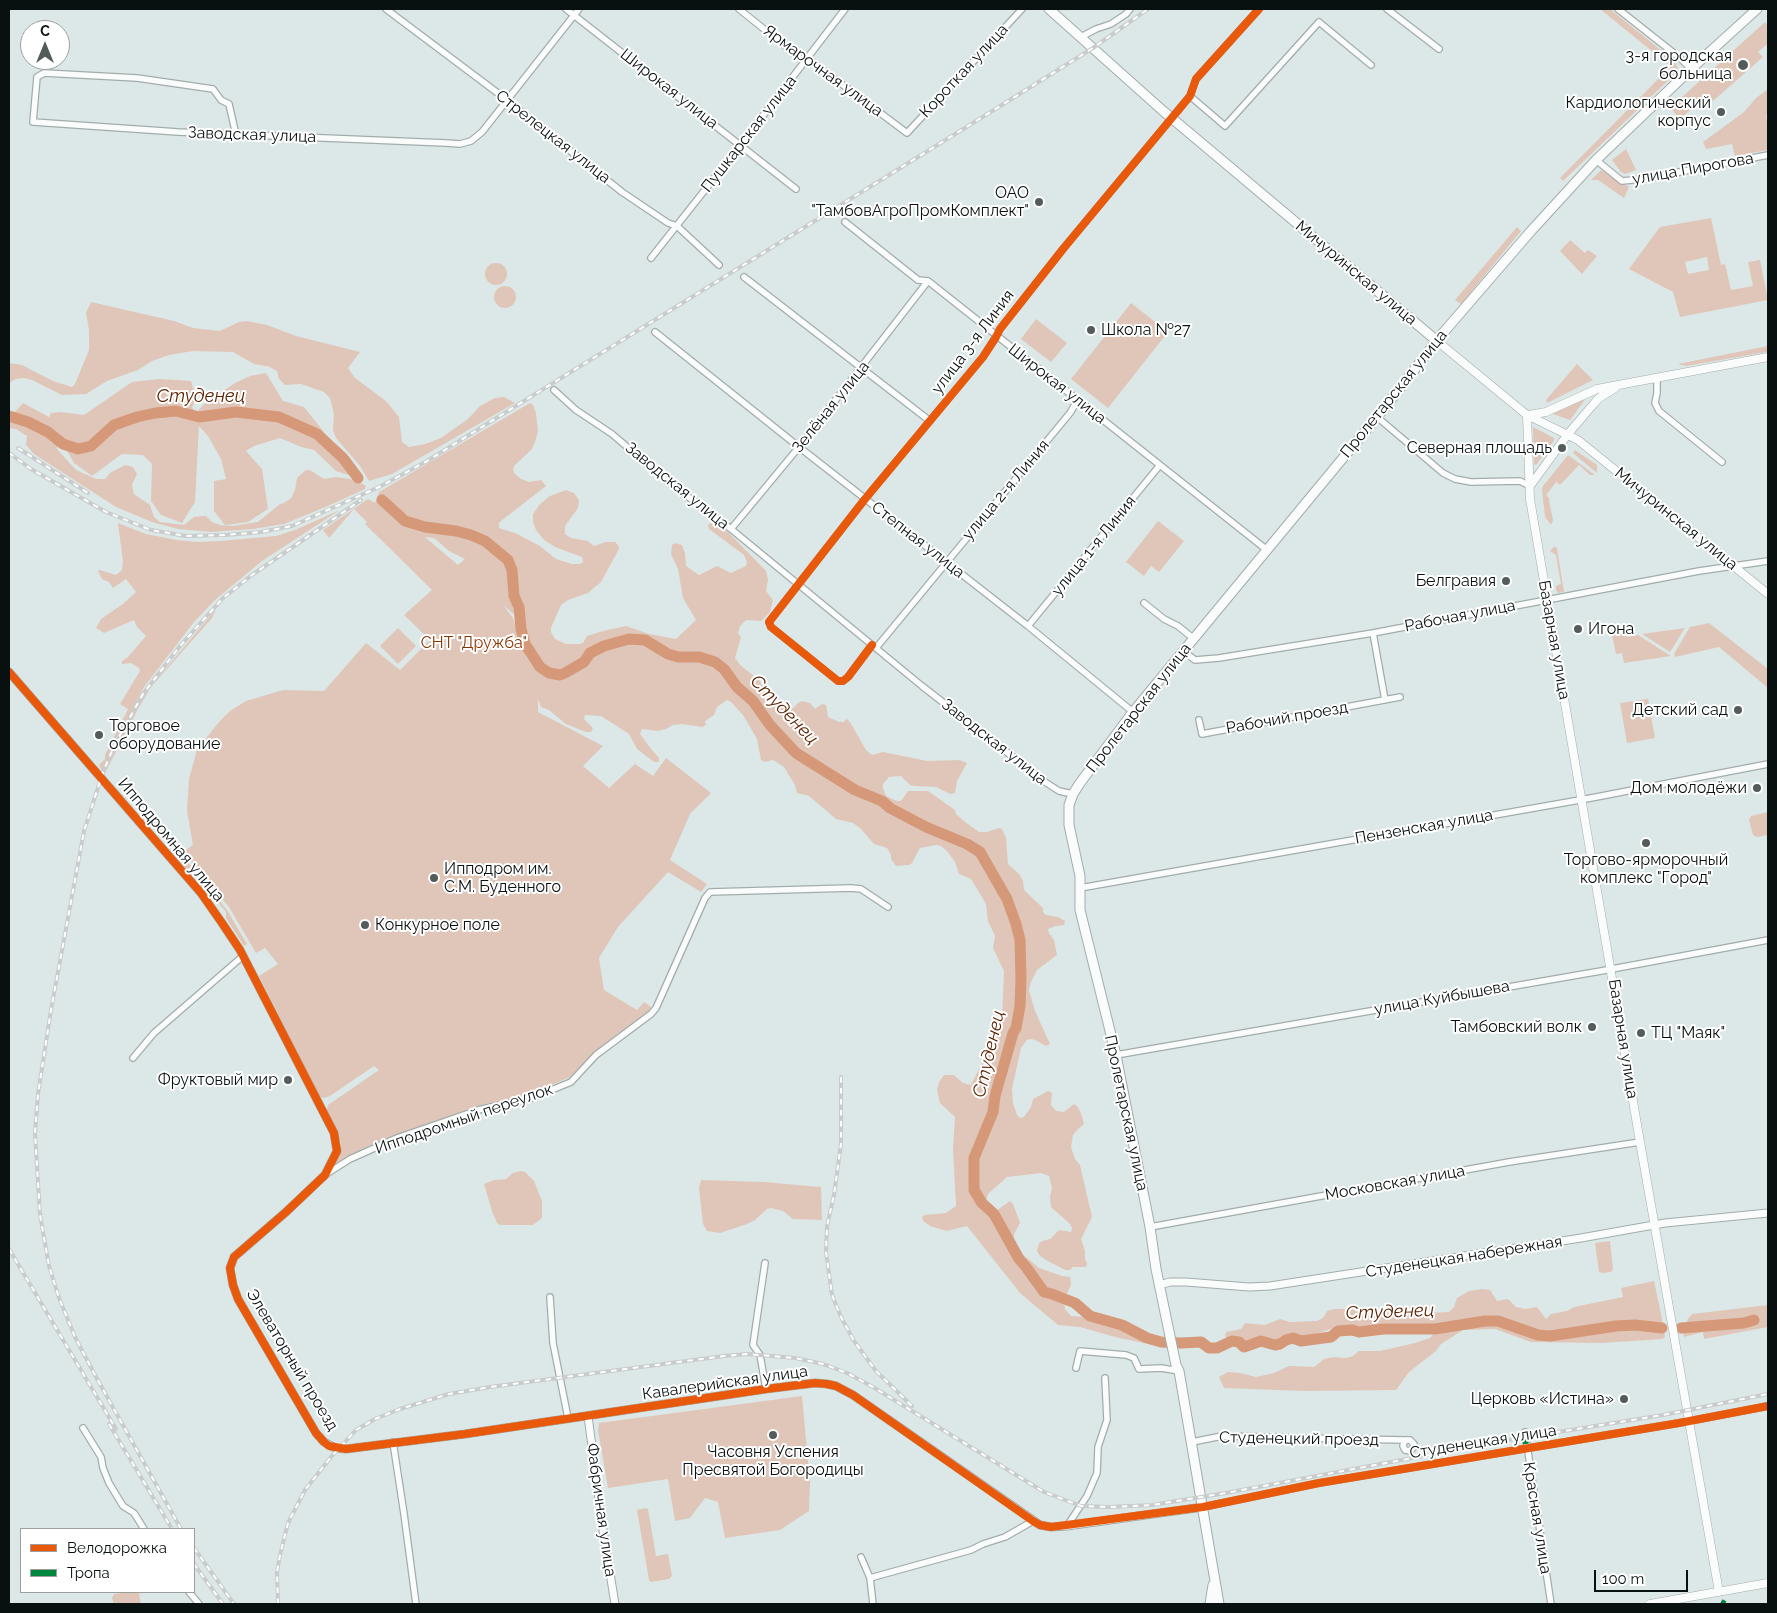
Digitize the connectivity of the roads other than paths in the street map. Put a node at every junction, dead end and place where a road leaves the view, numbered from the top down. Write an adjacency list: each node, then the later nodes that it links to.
1 (386, 9): 20 (street, Стрелецкая улица)
2 (566, 9): 13 (street, Широкая улица)
3 (579, 9): 13 (street)
4 (739, 9): 16 (street, Ярмарочная улица)
5 (845, 9): 16 (street, Пушкарская улица)
6 (1022, 9): 22 (street, Короткая улица)
7 (1049, 9): 14 (main road, Мичуринская улица)
8 (1130, 9): 14 (street)
9 (1259, 9): 19 (street, улица 3-я Линия)
10 (1387, 9): 15 (street)
11 (1618, 9): 18 (street)
12 (1757, 9): 18 (main road, Пролетарская улица)
13 (574, 15): 20 (street); 24 (street, Широкая улица)
14 (1081, 37): 21 (main road, Мичуринская улица)
15 (1439, 49)
16 (805, 62): 22 (street, Ярмарочная улица); 24 (street, Пушкарская улица)
17 (1371, 66): 19 (street)
18 (1690, 69): 26 (main road, Пролетарская улица)
19 (1190, 96): 21 (street, улица 3-я Линия)
20 (507, 101): 23 (street, Заводская улица); 29 (street, Стрелецкая улица)
21 (1172, 118): 35 (street, улица 3-я Линия); 36 (main road, Мичуринская улица)
22 (907, 133)
23 (236, 135): 23 (street, Заводская улица)
24 (740, 144): 27 (street, Широкая улица); 29 (street, Пушкарская улица)
25 (1768, 155): 26 (street, улица Пирогова)
26 (1596, 160): 36 (main road, Пролетарская улица)
27 (796, 189)
28 (845, 222): 33 (street, Широкая улица)
29 (677, 226): 30 (street, Пушкарская улица); 31 (street, Стрелецкая улица)
30 (651, 258)
31 (719, 265)
32 (744, 277): 38 (street)
33 (928, 282): 35 (street, Широкая улица); 38 (street, Зелёная улица)
34 (655, 332): 47 (street, Степная улица)
35 (996, 337): 42 (street, Широкая улица); 45 (street, улица 3-я Линия)
36 (1437, 341): 43 (main road, Мичуринская улица); 44 (main road, Пролетарская улица)
37 (1768, 357): 39 (main road)
38 (862, 368): 45 (street); 47 (street, Зелёная улица)
39 (1657, 378): 40 (main road); 48 (street)
40 (1620, 385): 43 (main road); 46 (main road)
41 (554, 390): 52 (street, Заводская улица)
42 (1077, 401): 49 (street, Широкая улица); 55 (street, улица 2-я Линия)
43 (1527, 415): 46 (main road, Мичуринская улица); 50 (main road, Базарная улица)
44 (1377, 417): 50 (street); 53 (main road, Пролетарская улица)
45 (930, 421): 51 (street, улица 3-я Линия)
46 (1568, 434): 50 (main road); 56 (main road, Мичуринская улица)
47 (799, 447): 51 (street, Степная улица); 52 (street, Зелёная улица)
48 (1722, 462)
49 (1160, 465): 53 (street, Широкая улица); 61 (street, улица 1-я Линия)
50 (1530, 486): 59 (main road, Базарная улица)
51 (865, 499): 55 (street, Степная улица); 57 (street, улица 3-я Линия)
52 (730, 529): 57 (street, Заводская улица)
53 (1267, 550): 63 (main road, Пролетарская улица)
54 (1768, 561): 56 (street, Рабочая улица)
55 (946, 562): 61 (street, Степная улица); 64 (street, улица 2-я Линия)
56 (1734, 566): 58 (main road, Мичуринская улица); 59 (street, Рабочая улица)
57 (797, 584): 64 (street, Заводская улица); 64 (street)
58 (1768, 594)
59 (1547, 600): 62 (street, Рабочая улица); 73 (main road, Базарная улица)
60 (1144, 603): 63 (street)
61 (1028, 626): 69 (street, Степная улица)
62 (1373, 632): 65 (street, Рабочая улица); 68 (street)
63 (1194, 639): 65 (main road, Пролетарская улица)
64 (874, 646): 72 (street, Заводская улица)
65 (1183, 651): 69 (main road, Пролетарская улица)
66 (9, 672): 77 (street, Ипподромная улица)
67 (1400, 697): 68 (street, Рабочий проезд)
68 (1385, 700): 70 (street, Рабочий проезд)
69 (1133, 712): 72 (main road, Пролетарская улица)
70 (1199, 720)
71 (1768, 764): 73 (street, Пензенская улица)
72 (1073, 794): 74 (main road, Пролетарская улица)
73 (1582, 799): 74 (street, Пензенская улица); 78 (main road, Базарная улица)
74 (1080, 888): 79 (main road, Пролетарская улица)
75 (888, 908): 83 (street, Ипподромный переулок)
76 (1768, 940): 78 (street, улица Куйбышева)
77 (243, 956): 80 (street); 82 (street, Ипподромная улица)
78 (1611, 968): 79 (street, улица Куйбышева); 81 (main road, Базарная улица)
79 (1116, 1056): 86 (main road, Пролетарская улица)
80 (134, 1058)
81 (1640, 1142): 85 (main road, Базарная улица); 86 (street, Московская улица)
82 (337, 1151): 83 (street, Элеваторный проезд)
83 (326, 1175): 103 (street, Элеваторный проезд)
84 (1768, 1213): 85 (street, Студенецкая набережная)
85 (1655, 1225): 88 (street, Студенецкая набережная); 97 (main road, Базарная улица)
86 (1150, 1227): 88 (main road, Пролетарская улица)
87 (765, 1263): 93 (street)
88 (1159, 1285): 91 (main road, Пролетарская улица)
89 (550, 1297): 96 (street)
90 (1076, 1368): 91 (street)
91 (1177, 1368): 102 (main road, Пролетарская улица)
92 (1105, 1378): 107 (street)
93 (766, 1390): 95 (street, Кавалерийская улица); 106 (street, Кавалерийская улица)
94 (1768, 1406): 97 (street, Студенецкая улица)
95 (588, 1416): 96 (street, Кавалерийская улица); 117 (street, Фабричная улица)
96 (568, 1418): 101 (street, Кавалерийская улица)
97 (1689, 1421): 104 (street, Студенецкая улица); 113 (main road, Базарная улица)
98 (83, 1428): 108 (street)
99 (1525, 1432): 104 (street, Красная улица)
100 (1407, 1440): 102 (street, Студенецкий проезд)
101 (393, 1442): 103 (street, Кавалерийская улица); 116 (street)
102 (1192, 1442): 105 (main road, Пролетарская улица)
103 (330, 1446)
104 (1526, 1449): 105 (street, Студенецкая улица); 121 (street, Красная улица)
105 (1203, 1507): 107 (street, Кавалерийская улица); 110 (main road, Пролетарская улица)
106 (1033, 1521): 107 (street, Кавалерийская улица); 111 (street)
107 (1067, 1526)
108 (143, 1528)
109 (861, 1557): 111 (street)
110 (1214, 1577): 119 (main road); 120 (main road, Пролетарская улица)
111 (870, 1578): 118 (street)
112 (1768, 1583): 113 (main road)
113 (1719, 1592): 122 (main road)
114 (190, 1593): 115 (street)
115 (199, 1604)
116 (416, 1604)
117 (615, 1604)
118 (873, 1604)
119 (1210, 1604)
120 (1219, 1604)
121 (1551, 1604)
122 (1650, 1604)

